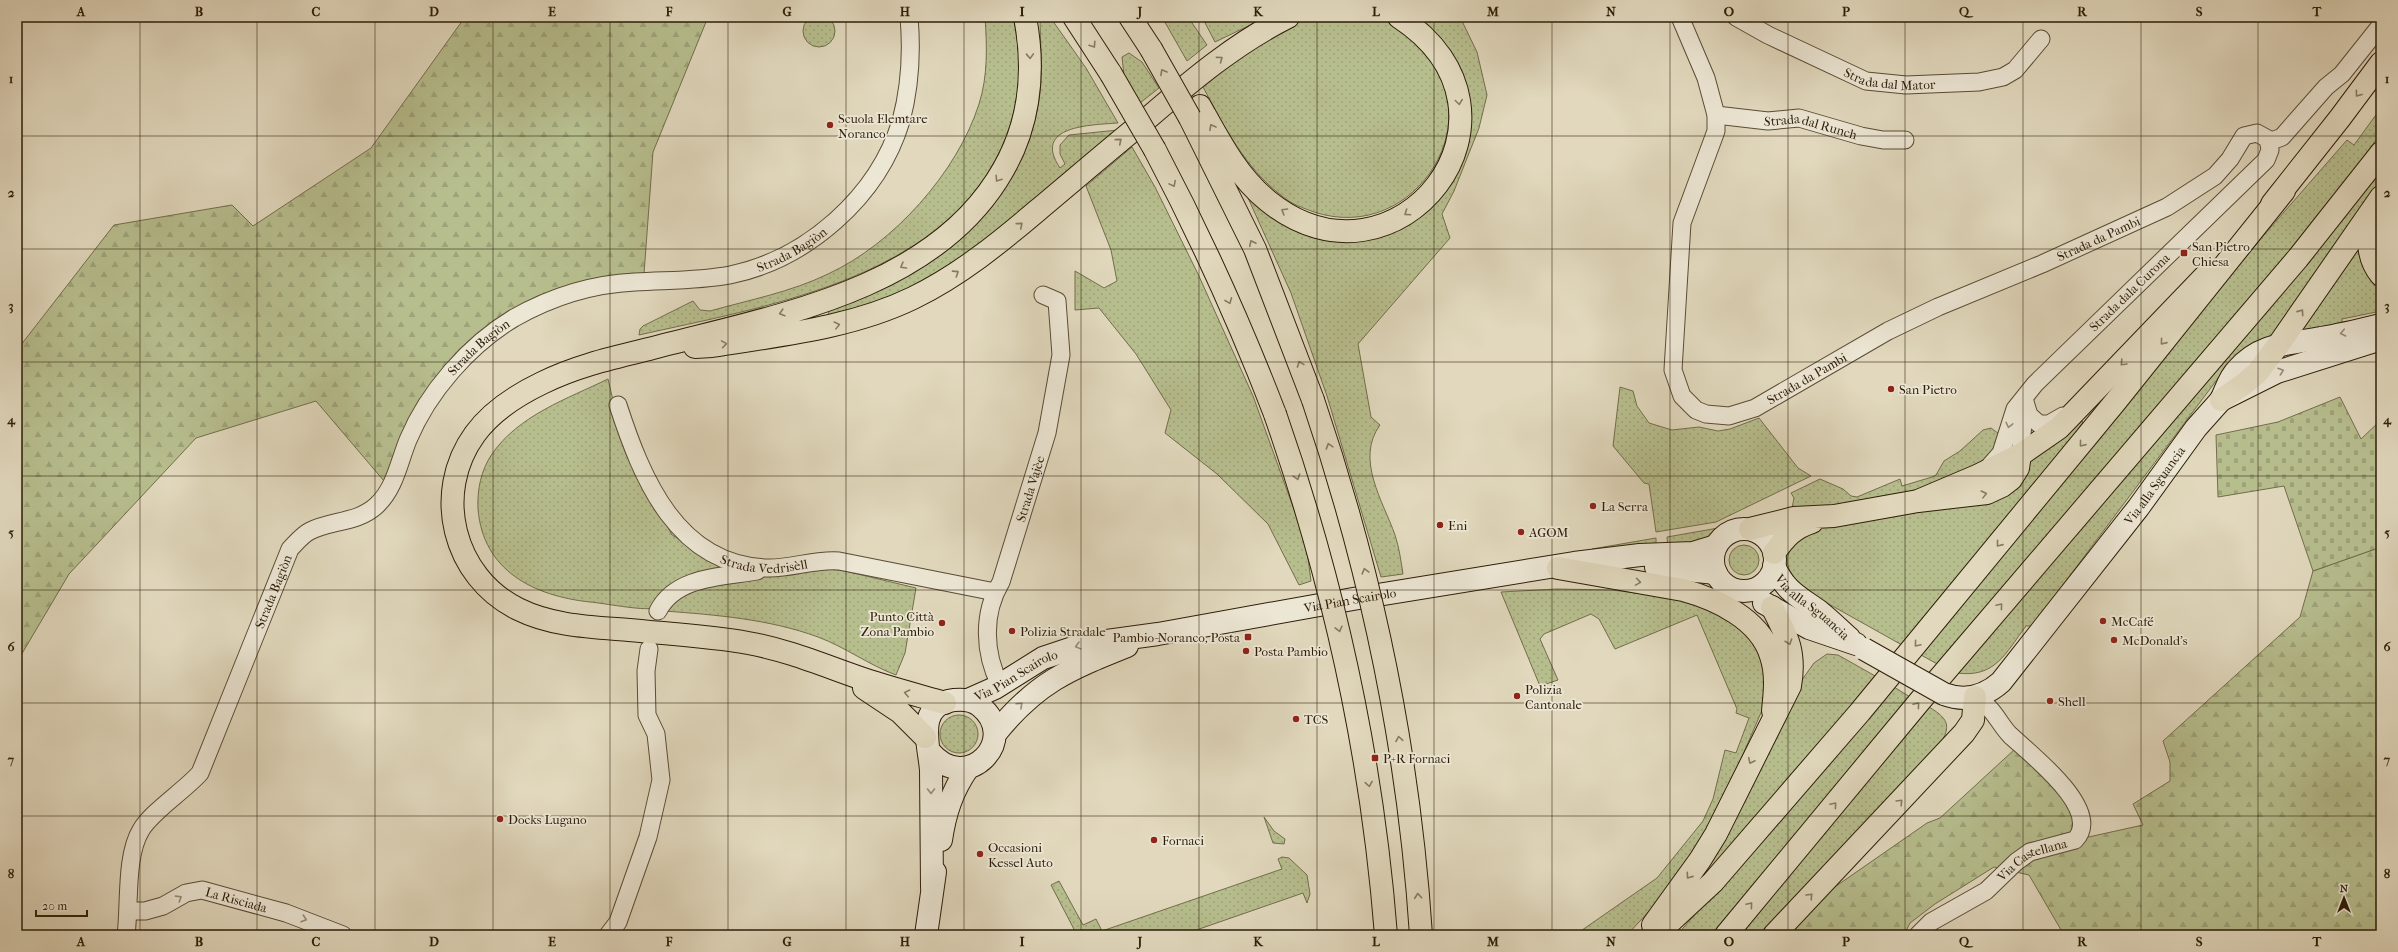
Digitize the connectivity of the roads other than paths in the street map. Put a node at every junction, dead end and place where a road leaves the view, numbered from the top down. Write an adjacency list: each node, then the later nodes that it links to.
1 (908, 17): 58 (street, Strada Bagiòn)
2 (1025, 17): 26 (main road, one-way to 26)
3 (1074, 17): 63 (main road, one-way to 63, bridge)
4 (1130, 17): 12 (main road)
5 (1148, 17): 12 (main road)
6 (1288, 17): 26 (main road, one-way to 6)
7 (1398, 17): 14 (main road, one-way to 14)
8 (1680, 17): 15 (street, Strada da Pambi)
9 (1736, 17): 11 (street, Strada dal Mator)
10 (2381, 25): 17 (street)
11 (2041, 39)
12 (1157, 45): 14 (main road, one-way to 12)
13 (2381, 63): 19 (main road, one-way to 19)
14 (1195, 112): 64 (main road, one-way to 14, bridge)
15 (1716, 114): 16 (street, Strada dal Runch); 17 (street, Strada da Pambi)
16 (1905, 140)
17 (2269, 142): 27 (street, Strada dala Curona)
18 (2381, 153): 67 (main road, one-way to 18)
19 (2284, 192): 30 (main road, one-way to 30); 66 (main road, one-way to 66)
20 (2376, 205): 21 (main road); 25 (main road, one-way to 20)
21 (2381, 275)
22 (1043, 295): 42 (street, Strada Vajèe)
23 (2381, 325): 25 (main road, one-way to 25)
24 (2381, 339): 28 (main road, Via alla Sguancia, one-way to 24)
25 (2279, 344): 28 (main road)
26 (644, 350): 48 (main road)
27 (2027, 397): 30 (street); 31 (street); 32 (street, Strada dala Curona, one-way to 32)
28 (2221, 400): 50 (main road, Via alla Sguancia)
29 (618, 405): 38 (street, Strada Vedrisèll)
30 (2083, 405): 31 (main road)
31 (2020, 455): 32 (main road); 33 (main road, one-way to 31)
32 (1978, 476): 33 (main road)
33 (1918, 501): 34 (main road)
34 (1834, 516): 35 (main road); 37 (main road)
35 (1750, 529): 36 (main road); 37 (main road)
36 (1716, 546): 39 (main road, Via Pian Scairolo); 40 (main road)
37 (1774, 560): 41 (main road); 46 (main road, Via alla Sguancia)
38 (768, 568): 42 (street, Strada Vedrisèll); 44 (street)
39 (1551, 568): 40 (main road, Via Pian Scairolo); 45 (main road, Via Pian Scairolo); 53 (main road, one-way to 53)
40 (1716, 573): 41 (main road)
41 (1743, 591): 43 (main road, Via alla Sguancia)
42 (995, 592): 49 (street, Strada Vajèe)
43 (1772, 607): 46 (main road, Via alla Sguancia); 53 (main road, one-way to 53)
44 (658, 612)
45 (1158, 634): 49 (main road, Via Pian Scairolo, one-way to 49); 54 (main road, Via Pian Scairolo, one-way to 45)
46 (1860, 646): 50 (main road, Via alla Sguancia, bridge)
47 (649, 649): 61 (street)
48 (819, 664): 52 (main road, one-way to 48); 55 (main road)
49 (1000, 685): 51 (main road, Via Pian Scairolo)
50 (1974, 697): 68 (main road, one-way to 50); 69 (street, Via Castellana)
51 (968, 700): 52 (main road); 54 (main road)
52 (945, 703): 55 (main road)
53 (1772, 718): 65 (main road, one-way to 65)
54 (995, 734): 56 (main road)
55 (928, 744): 56 (main road); 57 (main road, one-way to 57)
56 (968, 768): 57 (main road)
57 (932, 887): 62 (main road)
58 (129, 911): 59 (street); 60 (street, La Risciada, one-way to 60)
59 (126, 935)
60 (343, 935)
61 (608, 935)
62 (926, 935)
63 (1386, 935)
64 (1421, 935)
65 (1645, 935)
66 (1656, 935)
67 (1726, 935)
68 (1774, 935)
69 (1918, 935)

